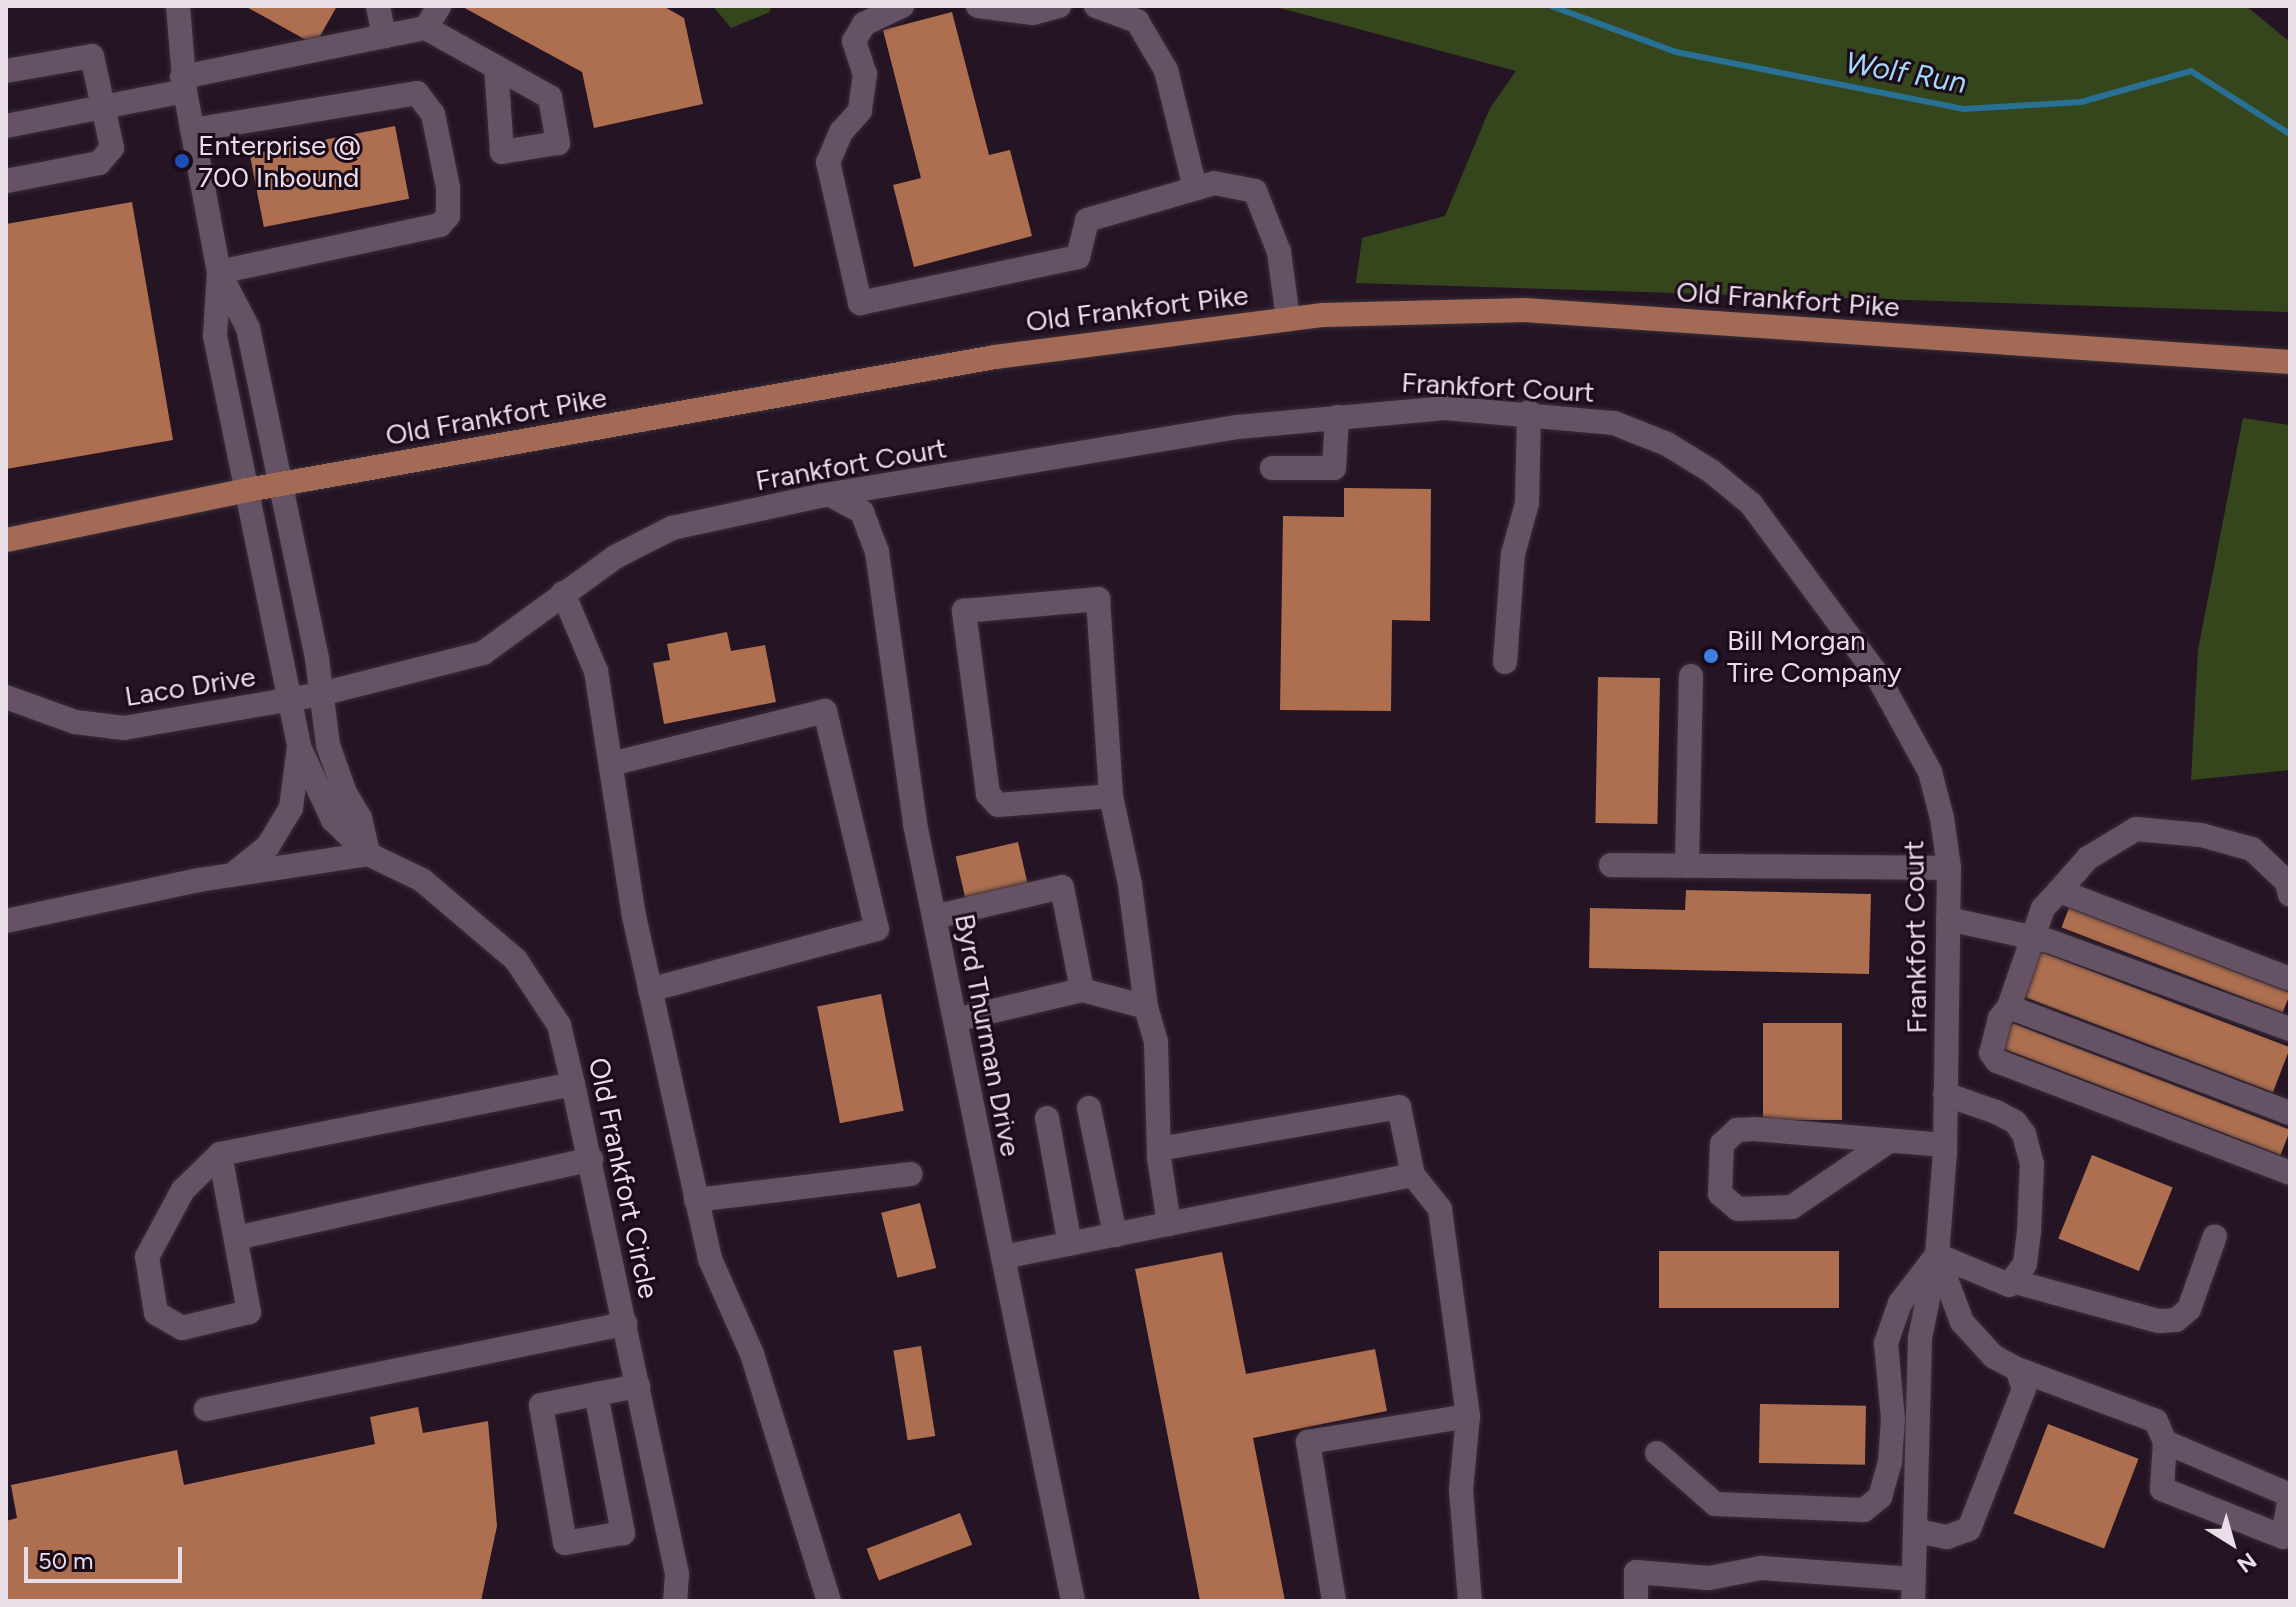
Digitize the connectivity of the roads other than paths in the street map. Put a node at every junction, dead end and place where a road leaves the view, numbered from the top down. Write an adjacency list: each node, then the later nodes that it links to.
1 (178, 6): 12 (street)
2 (378, 6): 9 (street)
3 (439, 6): 8 (street)
4 (902, 6): 17 (street)
5 (978, 6): 6 (street)
6 (1059, 6)
7 (1096, 6): 17 (street)
8 (426, 28): 9 (street); 10 (street)
9 (384, 36): 12 (street)
10 (496, 67)
11 (6, 71): 13 (street)
12 (184, 84): 13 (street); 15 (street)
13 (103, 105): 14 (street); 16 (street)
14 (6, 126)
15 (192, 130): 18 (street); 18 (street)
16 (6, 181)
17 (1195, 188): 19 (street)
18 (219, 272): 24 (street); 25 (street)
19 (1288, 319): 20 (main road, Old Frankfort Pike); 24 (main road, Old Frankfort Pike)
20 (2290, 362)
21 (1529, 412): 22 (street, Frankfort Court); 29 (street); 40 (street, Frankfort Court)
22 (1337, 417): 23 (street); 26 (street, Frankfort Court)
23 (1272, 468)
24 (280, 485): 25 (main road, Old Frankfort Pike); 31 (street)
25 (247, 490): 27 (main road, Old Frankfort Pike); 33 (street)
26 (834, 497): 28 (street, Frankfort Court); 44 (street, Byrd Thurman Drive)
27 (6, 540)
28 (563, 593): 31 (street, Frankfort Court); 35 (street)
29 (1505, 662)
30 (1691, 676): 39 (street)
31 (321, 694): 33 (street, Frankfort Court); 37 (street)
32 (6, 697): 33 (street, Laco Drive)
33 (292, 699): 34 (street)
34 (299, 747): 37 (street, Old Frankfort Circle); 41 (street)
35 (611, 764): 49 (street); 49 (street)
36 (1111, 796): 36 (street); 51 (street)
37 (368, 854): 41 (street); 55 (street, Old Frankfort Circle)
38 (1611, 865): 39 (street)
39 (1687, 866): 40 (street)
40 (1949, 868): 45 (street, Frankfort Court)
41 (234, 874): 46 (street)
42 (2059, 891): 43 (street); 47 (street); 48 (street)
43 (2290, 895)
44 (934, 917): 50 (street); 53 (street, Byrd Thurman Drive)
45 (1948, 919): 47 (street); 56 (street, Frankfort Court)
46 (6, 921)
47 (2032, 937): 52 (street); 54 (street)
48 (2290, 979)
49 (650, 990): 68 (street)
50 (1082, 990): 51 (street); 53 (street)
51 (1146, 1007): 62 (street)
52 (2009, 1007): 58 (street); 65 (street)
53 (955, 1020): 75 (street, Byrd Thurman Drive)
54 (2290, 1029)
55 (573, 1084): 63 (street); 64 (street, Old Frankfort Circle)
56 (1945, 1094): 61 (street, Frankfort Court); 76 (street)
57 (1089, 1108): 70 (street)
58 (2290, 1113)
59 (1047, 1118): 73 (street)
60 (1889, 1141): 60 (street); 61 (street)
61 (1944, 1145): 74 (street, Frankfort Court)
62 (1159, 1149): 67 (street); 69 (street)
63 (220, 1154): 72 (street); 72 (street)
64 (591, 1159): 72 (street); 77 (street, Old Frankfort Circle)
65 (2290, 1173)
66 (910, 1174): 68 (street)
67 (1413, 1175): 69 (street); 82 (street)
68 (696, 1200): 89 (street)
69 (1169, 1224): 70 (street)
70 (1115, 1235): 73 (street)
71 (2215, 1236): 76 (street)
72 (236, 1238)
73 (1070, 1244): 75 (street)
74 (1937, 1255): 76 (street); 78 (street); 84 (street); 86 (street, Frankfort Court)
75 (1003, 1257): 90 (street, Byrd Thurman Drive)
76 (2015, 1282)
77 (625, 1324): 79 (street, Old Frankfort Circle); 81 (street)
78 (2017, 1369): 83 (street); 86 (street)
79 (638, 1386): 80 (street); 88 (street, Old Frankfort Circle)
80 (596, 1394): 80 (street)
81 (206, 1409)
82 (1468, 1416): 91 (street); 92 (street)
83 (2165, 1442): 85 (street); 85 (street)
84 (1657, 1453)
85 (2290, 1495)
86 (1918, 1531): 87 (street, Frankfort Court)
87 (1914, 1590): 93 (street)
88 (675, 1601)
89 (829, 1601)
90 (1073, 1601)
91 (1334, 1601)
92 (1470, 1601)
93 (1636, 1601)

